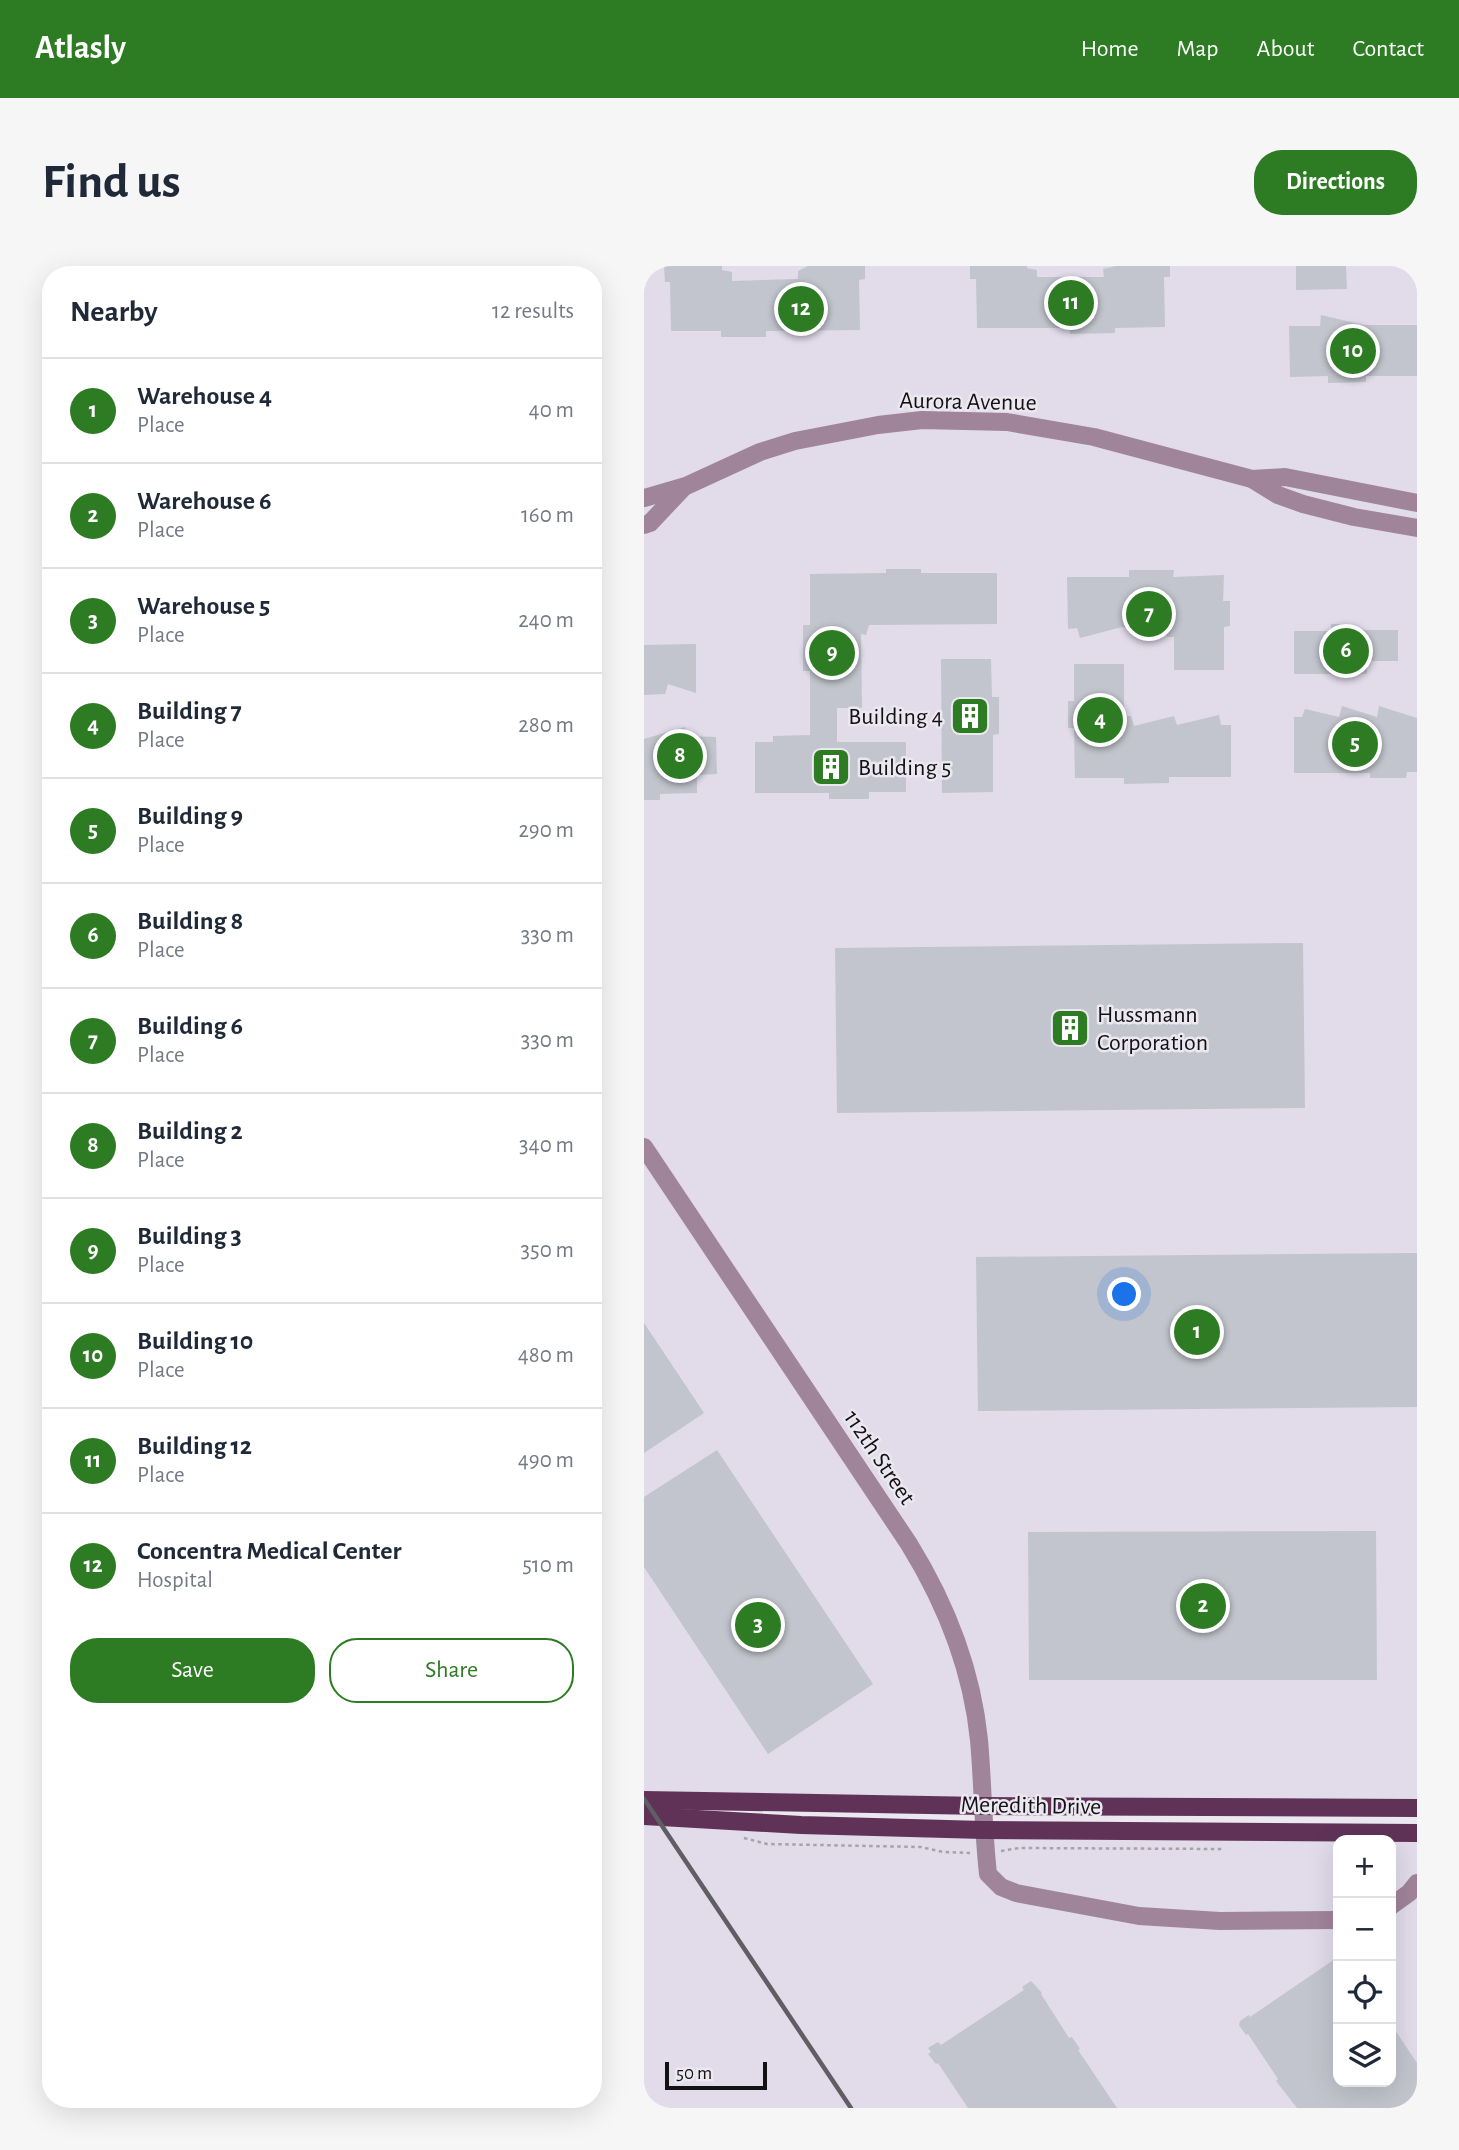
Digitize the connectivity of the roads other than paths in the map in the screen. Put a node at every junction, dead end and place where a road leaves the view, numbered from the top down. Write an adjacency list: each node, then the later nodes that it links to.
1 (1252, 479): 2 (street, Aurora Avenue); 4 (street, Aurora Avenue); 6 (street, Aurora Avenue)
2 (686, 485): 3 (street, Aurora Avenue); 5 (street, Aurora Avenue)
3 (644, 498)
4 (1417, 503)
5 (644, 525)
6 (1417, 527)
7 (644, 1147): 9 (street, 112th Street)
8 (644, 1800): 9 (main road, Meredith Drive)
9 (983, 1806): 10 (main road, Meredith Drive); 12 (street, 112th Street)
10 (1417, 1808)
11 (644, 1816): 12 (main road, Meredith Drive)
12 (983, 1830): 13 (main road, Meredith Drive); 16 (street, 112th Street)
13 (1417, 1833)
14 (1417, 1883): 15 (street)
15 (1396, 1902)
16 (1333, 1920)

